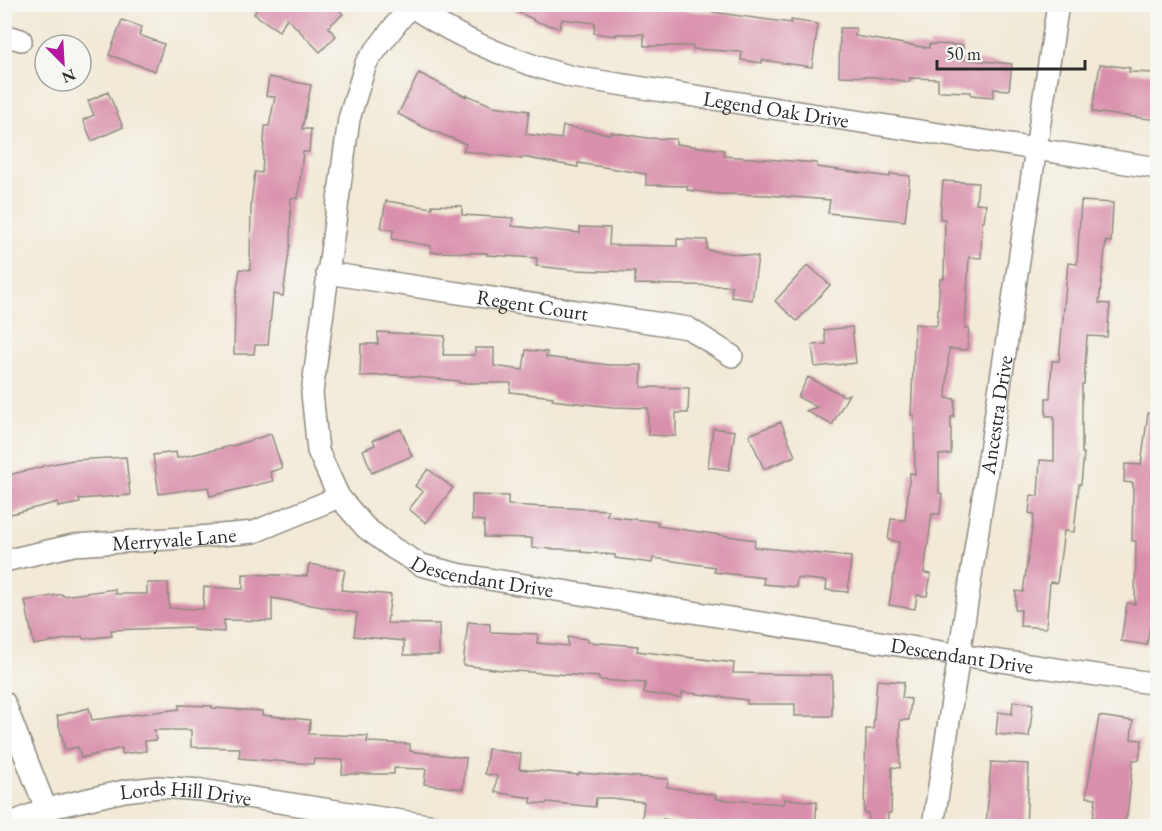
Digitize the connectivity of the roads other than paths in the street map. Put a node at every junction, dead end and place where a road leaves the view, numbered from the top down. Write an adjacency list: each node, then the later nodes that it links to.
1 (1058, 4): 3 (street, Ancestra Drive)
2 (409, 5): 3 (street, Legend Oak Drive); 5 (street, Descendant Drive)
3 (1036, 151): 4 (street, Legend Oak Drive); 9 (street, Ancestra Drive)
4 (1158, 168)
5 (327, 273): 6 (street, Regent Court); 7 (street, Descendant Drive)
6 (732, 356)
7 (339, 497): 8 (street, Merryvale Lane); 9 (street, Descendant Drive)
8 (4, 561)
9 (960, 655): 10 (street, Descendant Drive); 15 (street, Ancestra Drive)
10 (1158, 684)
11 (4, 702): 12 (street)
12 (46, 809): 13 (street, Lords Hill Drive); 14 (street, Lords Hill Drive)
13 (4, 826)
14 (434, 826)
15 (933, 826)

